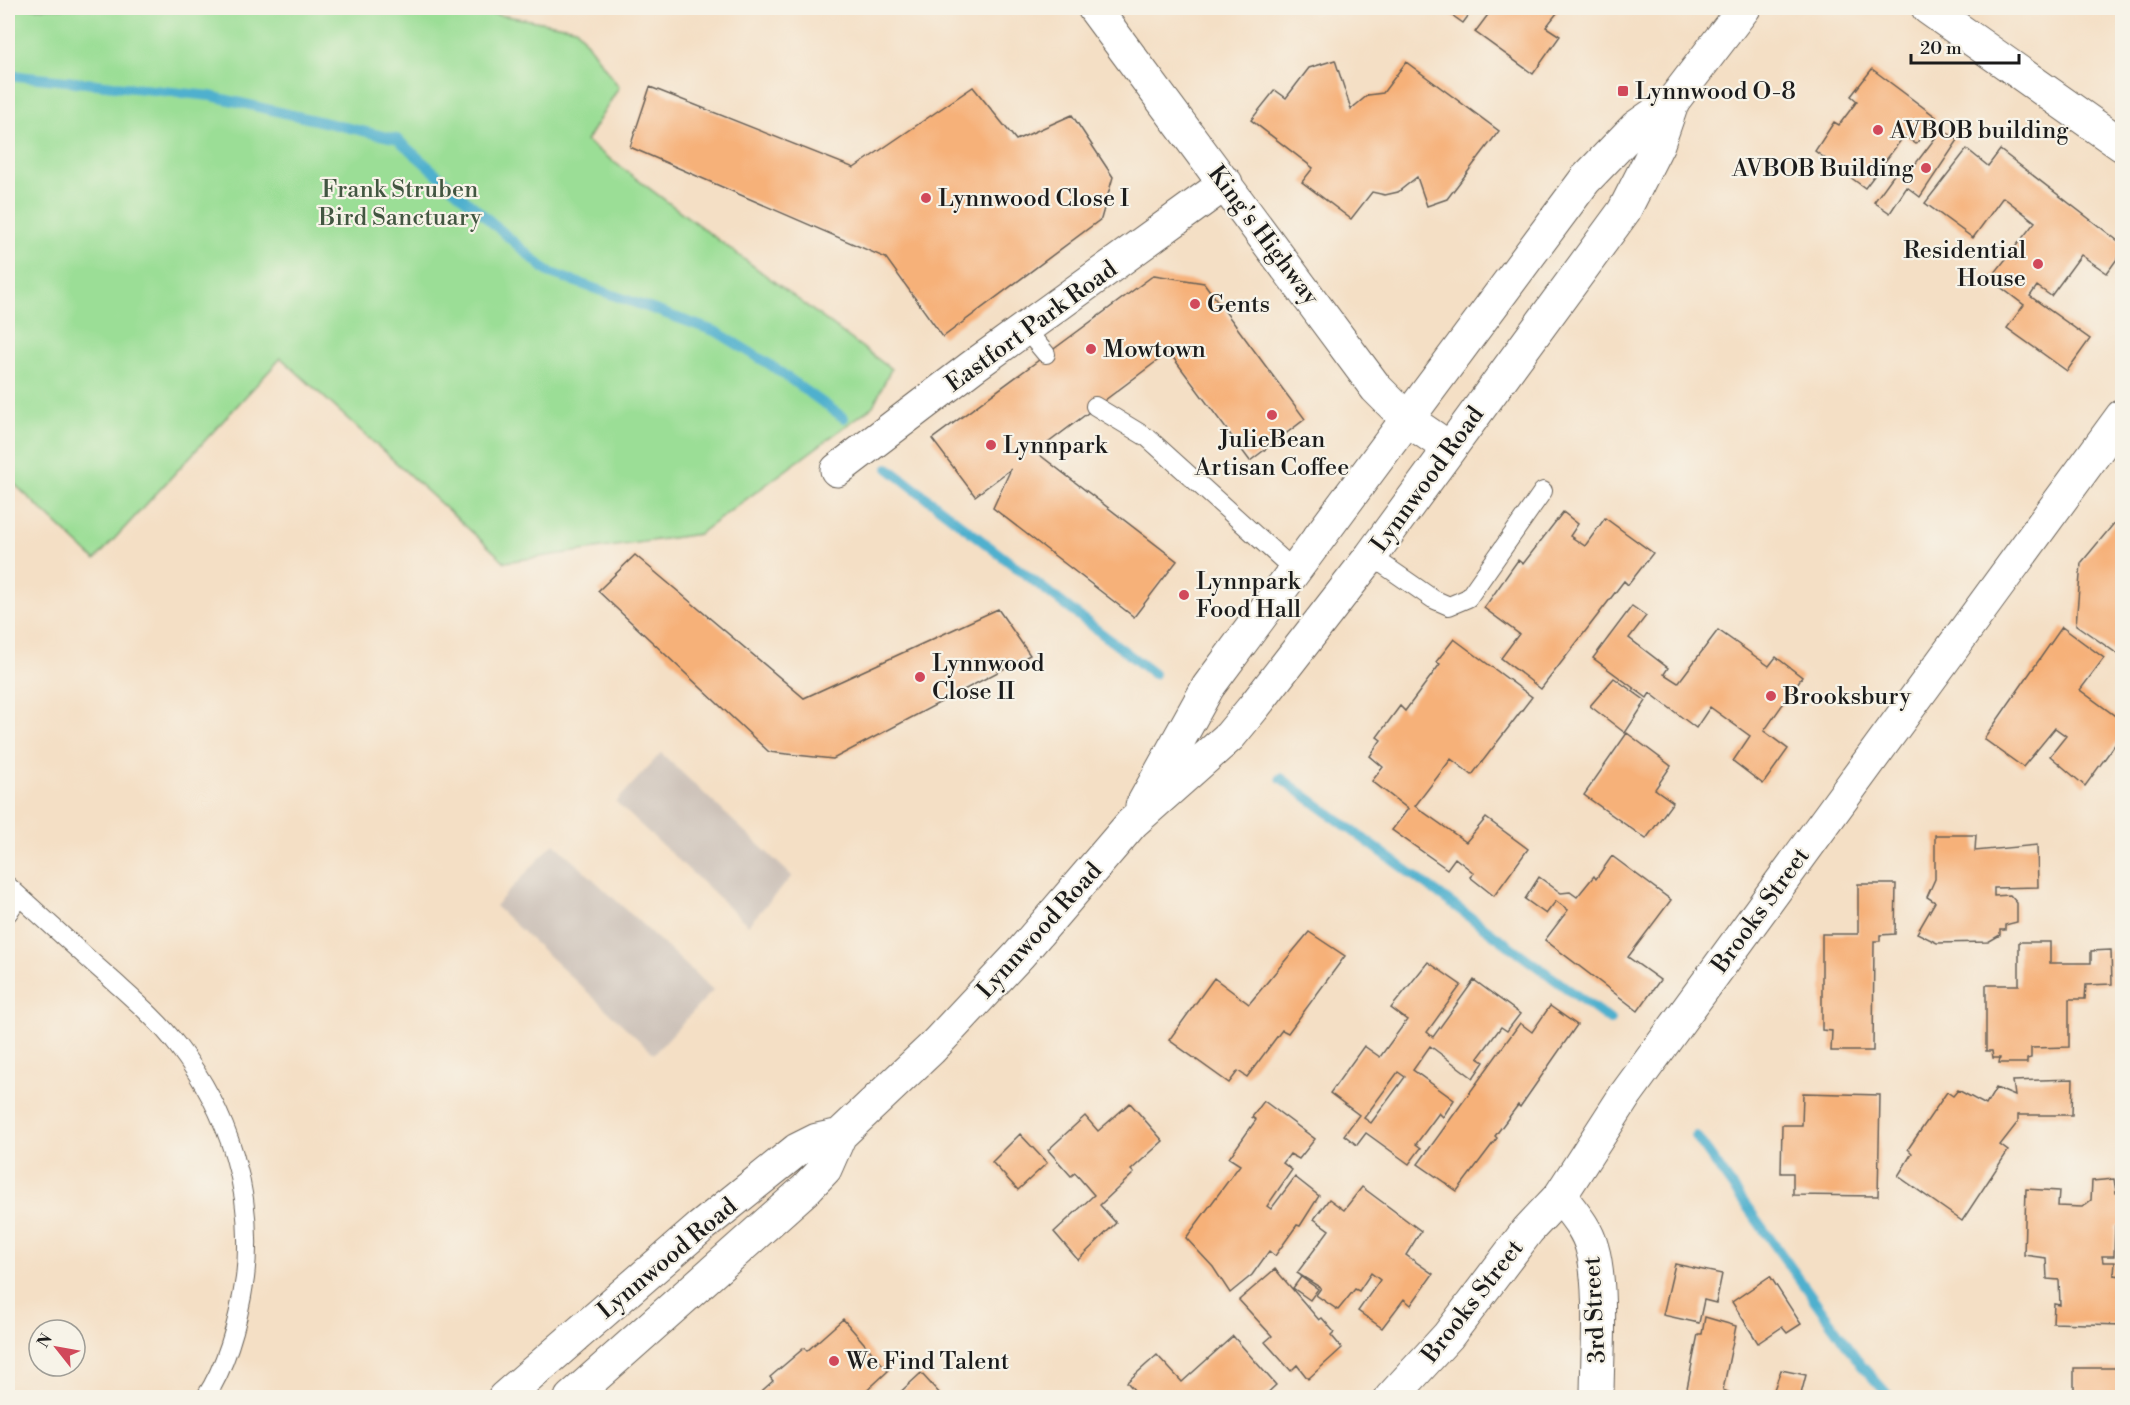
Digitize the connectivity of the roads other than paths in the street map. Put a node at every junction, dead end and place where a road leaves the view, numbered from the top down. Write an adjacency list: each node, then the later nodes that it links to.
1 (1094, 8): 6 (main road, King's Highway)
2 (1744, 8): 4 (main road, Lynnwood Road)
3 (1928, 8): 5 (main road)
4 (1673, 101): 9 (main road, Lynnwood Road); 10 (main road, Lynnwood Road)
5 (2122, 145)
6 (1226, 183): 9 (main road, King's Highway); 11 (main road, Eastfort Park Road)
7 (1095, 406): 14 (lane)
8 (2122, 416): 19 (main road, Brooks Street)
9 (1408, 420): 10 (main road, King's Highway); 14 (main road, Lynnwood Road)
10 (1449, 448): 13 (main road, Lynnwood Road)
11 (837, 470)
12 (1543, 491): 13 (lane)
13 (1371, 556): 15 (main road, Lynnwood Road)
14 (1294, 570): 15 (main road, Lynnwood Road)
15 (1132, 823): 18 (main road, Lynnwood Road)
16 (13, 891): 17 (lane); 20 (lane)
17 (8, 913)
18 (840, 1134): 21 (main road, Lynnwood Road); 22 (main road, Lynnwood Road)
19 (1560, 1196): 23 (main road, Brooks Street); 24 (main road, 3rd Street)
20 (205, 1398)
21 (504, 1398)
22 (571, 1398)
23 (1391, 1398)
24 (1597, 1398)

